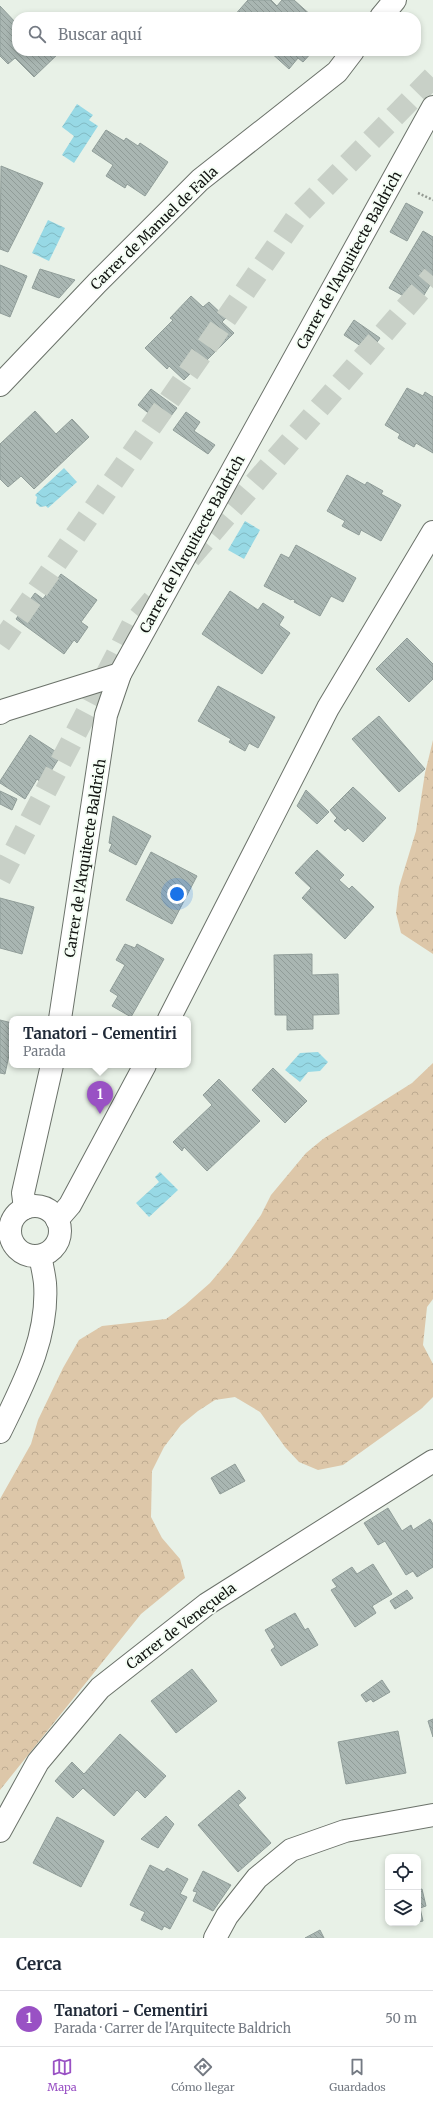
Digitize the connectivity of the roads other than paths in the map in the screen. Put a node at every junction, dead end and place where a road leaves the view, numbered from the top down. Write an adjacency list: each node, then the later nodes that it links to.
1 (395, 0): 2 (street)
2 (385, 12)
3 (349, 56): 5 (street, Carrer de Manuel de Falla)
4 (433, 107): 7 (street, Carrer de l'Arquitecte Baldrich)
5 (0, 385)
6 (433, 532): 10 (street)
7 (120, 674): 8 (street); 9 (street, Carrer de l'Arquitecte Baldrich)
8 (0, 713)
9 (60, 1016)
10 (171, 1016)
11 (51, 1068): 13 (street)
12 (143, 1068): 14 (street)
13 (25, 1208): 14 (street); 15 (street)
14 (57, 1220): 16 (street)
15 (7, 1252): 16 (street)
16 (40, 1256): 17 (street)
17 (0, 1432)
18 (433, 1462): 20 (street, Carrer de Veneçuela)
19 (433, 1815): 21 (street)
20 (0, 1831)
21 (215, 1938)

